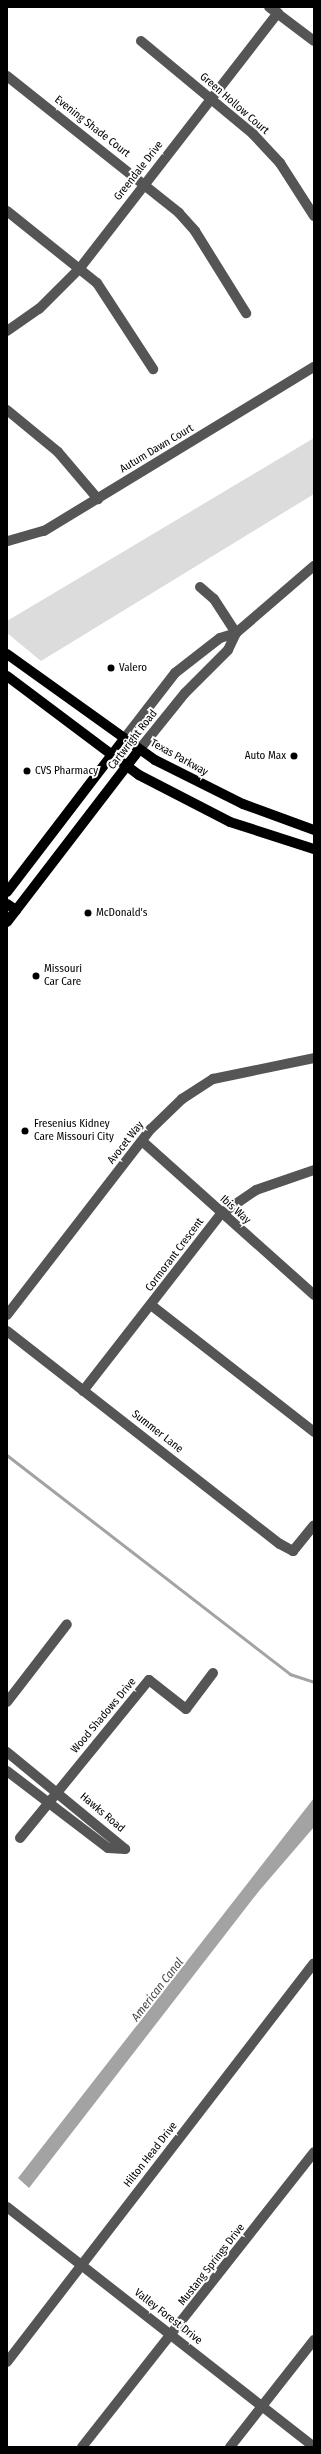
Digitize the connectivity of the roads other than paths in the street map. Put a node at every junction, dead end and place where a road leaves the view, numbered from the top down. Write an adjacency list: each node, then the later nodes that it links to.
1 (269, 7): 2 (street)
2 (278, 14): 4 (street); 6 (street, Greendale Drive)
3 (141, 41): 6 (street, Green Hollow Court)
4 (314, 41)
5 (7, 76): 7 (street, Evening Shade Court)
6 (211, 100): 7 (street, Greendale Drive); 9 (street, Green Hollow Court)
7 (144, 184): 10 (street, Greendale Drive); 11 (street, Evening Shade Court)
8 (7, 211): 10 (street)
9 (314, 216)
10 (80, 268): 12 (street, Greendale Drive); 14 (street)
11 (246, 313)
12 (7, 331)
13 (314, 367): 16 (street, Autum Dawn Court)
14 (153, 369)
15 (7, 410): 16 (street)
16 (98, 499): 17 (street, Autum Dawn Court)
17 (8, 541)
18 (314, 566): 20 (street, Cartwright Road)
19 (200, 587): 20 (street)
20 (236, 633): 23 (street, Cartwright Road); 24 (street, Cartwright Road)
21 (7, 654): 23 (main road, Texas Parkway)
22 (7, 676): 25 (main road)
23 (124, 738): 24 (main road, Texas Parkway); 25 (main road, Cartwright Road)
24 (139, 750): 26 (main road, Cartwright Road); 27 (main road, Texas Parkway)
25 (111, 755): 26 (main road); 29 (main road, Cartwright Road)
26 (127, 766): 28 (main road); 31 (main road, Cartwright Road)
27 (314, 830)
28 (314, 849)
29 (7, 892)
30 (7, 904): 31 (main road)
31 (16, 910): 32 (main road, Cartwright Road)
32 (7, 922)
33 (314, 1058): 34 (street, Avocet Way)
34 (142, 1141): 36 (street, Ibis Way); 39 (street, Avocet Way)
35 (314, 1170): 36 (street, Cormorant Crescent)
36 (221, 1214): 37 (street, Ibis Way); 38 (street, Cormorant Crescent)
37 (314, 1295)
38 (152, 1305): 41 (street, Cormorant Crescent); 42 (street)
39 (7, 1315)
40 (7, 1331): 41 (street, Summer Lane)
41 (82, 1391): 43 (street, Summer Lane)
42 (314, 1432)
43 (314, 1525)
44 (67, 1624): 46 (street)
45 (213, 1673): 49 (street, Wood Shadows Drive)
46 (7, 1702)
47 (7, 1752): 49 (street, Hawks Road)
48 (7, 1771): 50 (street, Hawks Road)
49 (56, 1792): 50 (street, Wood Shadows Drive); 50 (street, Hawks Road)
50 (48, 1803): 51 (street, Wood Shadows Drive)
51 (20, 1838)
52 (314, 1963): 55 (street, Hilton Head Drive)
53 (314, 2152): 56 (street, Mustang Springs Drive)
54 (7, 2207): 55 (street, Valley Forest Drive)
55 (83, 2264): 56 (street, Valley Forest Drive); 58 (street, Hilton Head Drive)
56 (172, 2335): 59 (street, Valley Forest Drive); 60 (street, Mustang Springs Drive)
57 (314, 2340): 59 (street)
58 (7, 2362)
59 (262, 2406): 61 (street); 62 (street, Valley Forest Drive)
60 (82, 2447)
61 (230, 2447)
62 (314, 2447)

